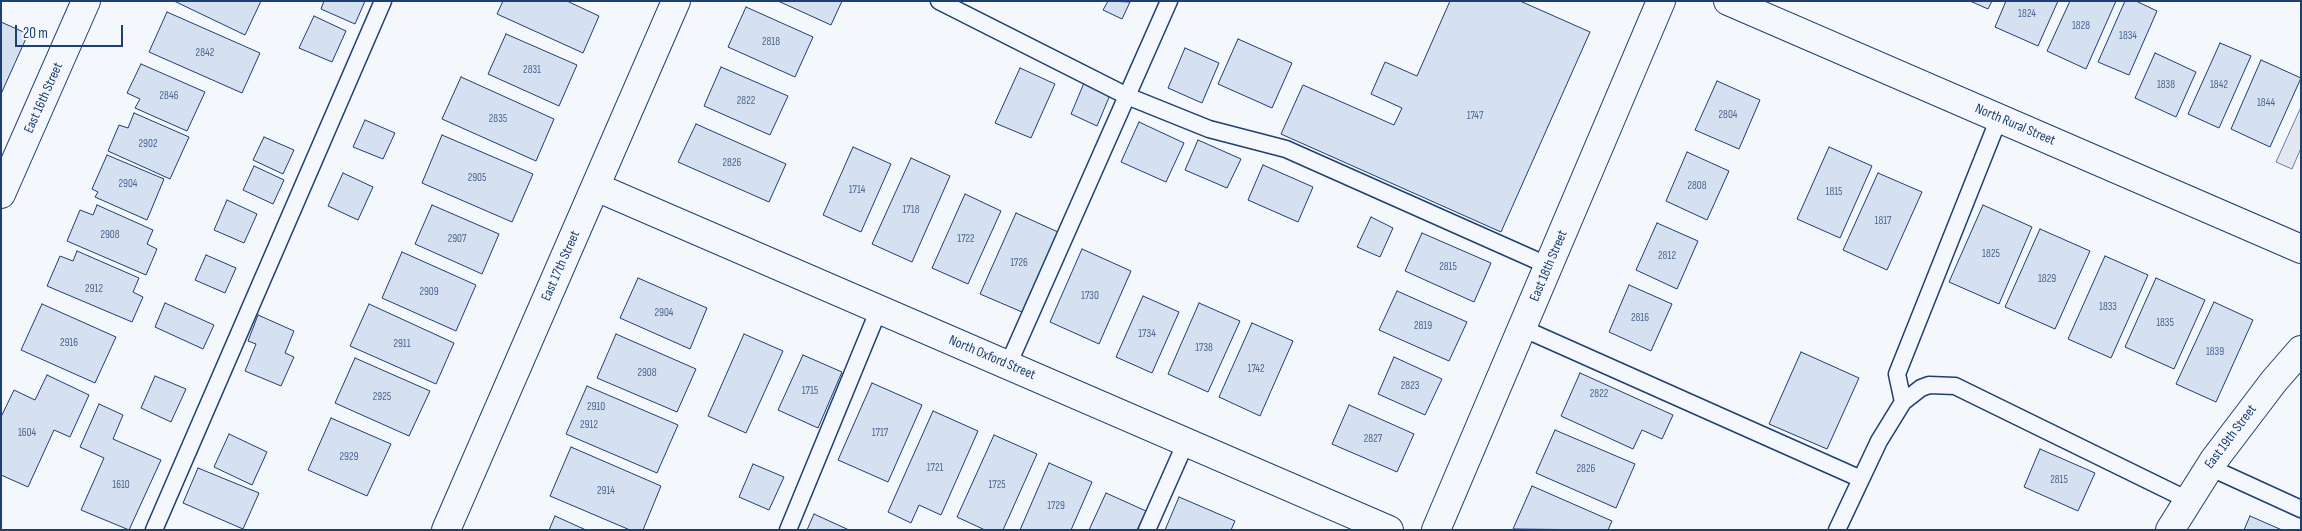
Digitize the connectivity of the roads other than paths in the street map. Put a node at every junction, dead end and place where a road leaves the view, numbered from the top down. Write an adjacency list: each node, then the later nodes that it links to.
1 (86, 1): 11 (street, East 16th Street)
2 (383, 1): 24 (lane)
3 (676, 1): 10 (street, East 17th Street)
4 (939, 1): 8 (lane)
5 (1169, 1): 8 (lane)
6 (1661, 1): 13 (street, East 18th Street)
7 (1728, 1): 9 (street, North Rural Street)
8 (1127, 96): 13 (lane); 17 (lane)
9 (1999, 118): 12 (street, North Rural Street); 18 (lane)
10 (596, 187): 14 (street, North Oxford Street); 25 (street, East 17th Street)
11 (1, 194)
12 (2301, 249)
13 (1549, 266): 15 (street, East 18th Street)
14 (879, 309): 17 (street, North Oxford Street); 26 (lane)
15 (1522, 328): 21 (lane); 29 (street, East 18th Street)
16 (2301, 350): 20 (street, East 19th Street)
17 (1008, 365): 19 (street, North Oxford Street)
18 (1903, 402): 21 (lane); 22 (lane)
19 (1186, 442): 27 (lane); 28 (street, North Oxford Street)
20 (2209, 467): 22 (street, East 19th Street); 23 (lane)
21 (1861, 479): 30 (lane)
22 (2188, 500): 31 (street, East 19th Street)
23 (2301, 509)
24 (154, 530)
25 (446, 530)
26 (788, 530)
27 (1146, 530)
28 (1389, 530)
29 (1436, 530)
30 (1837, 530)
31 (2170, 530)

